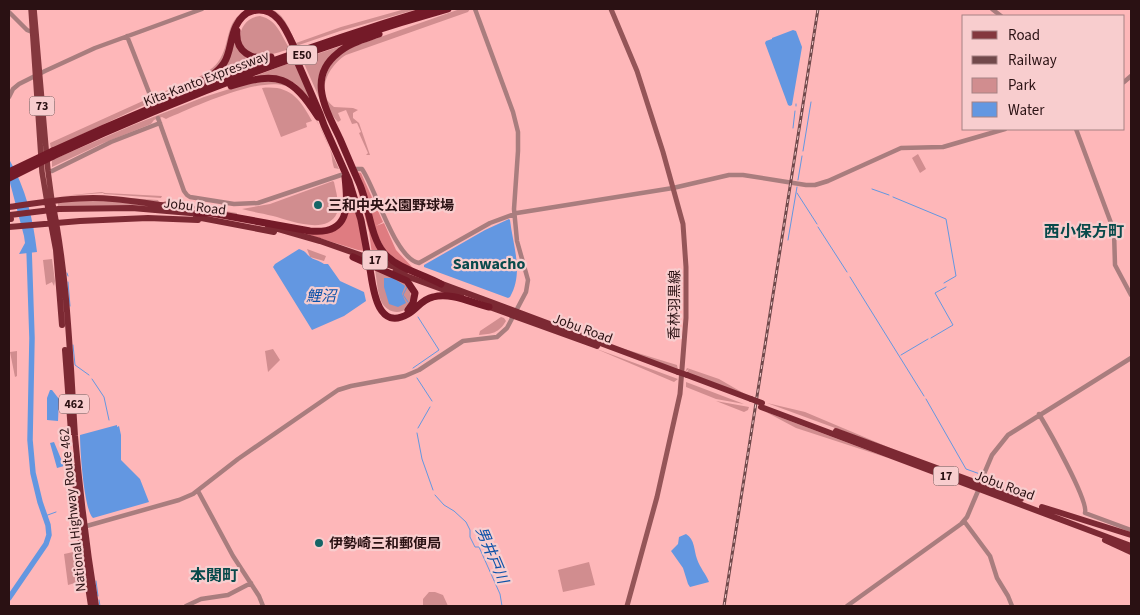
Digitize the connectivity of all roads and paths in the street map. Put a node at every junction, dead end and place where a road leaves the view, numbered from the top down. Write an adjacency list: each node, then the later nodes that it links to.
1 (33, 9): 8 (main road, 73); 12 (main road, 73)
2 (202, 9): 9 (street)
3 (430, 9): 10 (highway, Kita-Kanto Expressway / E50)
4 (447, 9): 15 (highway, Kita-Kanto Expressway / E50); 17 (highway)
5 (475, 9): 34 (street)
6 (611, 9): 27 (main road, 香林羽黒線)
7 (9, 12): 8 (street)
8 (32, 32): 12 (main road, 73)
9 (127, 36): 12 (street); 14 (street)
10 (340, 36): 16 (highway, Kita-Kanto Expressway / E50); 16 (highway)
11 (298, 60): 17 (highway)
12 (37, 74): 13 (street); 23 (main road, 73); 29 (main road, 73)
13 (9, 97)
14 (152, 100)
15 (161, 109): 17 (highway); 20 (highway, Kita-Kanto Expressway / E50)
16 (121, 120): 20 (highway, Kita-Kanto Expressway / E50)
17 (327, 123): 21 (highway); 25 (highway)
18 (1002, 130): 27 (street)
19 (1076, 130): 44 (street)
20 (53, 154): 24 (highway, Kita-Kanto Expressway / E50, bridge); 26 (highway, Kita-Kanto Expressway / E50, bridge)
21 (349, 163): 40 (highway); 43 (highway)
22 (356, 170): 34 (street)
23 (48, 171): 28 (street); 29 (main road, 73)
24 (9, 172)
25 (342, 172): 28 (street); 32 (highway); 40 (highway)
26 (9, 178)
27 (673, 188): 34 (street); 65 (main road, 香林羽黒線)
28 (206, 200): 30 (street)
29 (50, 202): 32 (highway); 35 (highway); 38 (highway, National Highway Route 462 / 462)
30 (206, 206)
31 (59, 211): 33 (highway, Jobu Road / 17); 35 (highway, Jobu Road / 17, bridge); 37 (highway, Jobu Road / 17)
32 (211, 212): 33 (highway); 36 (highway)
33 (197, 213): 36 (highway, Jobu Road / 17)
34 (514, 213): 46 (street)
35 (10, 215)
36 (224, 217): 43 (highway, Jobu Road / 17)
37 (217, 220): 38 (highway); 41 (highway, Jobu Road / 17)
38 (54, 223): 39 (highway); 54 (highway, National Highway Route 462 / 462)
39 (11, 227)
40 (369, 252): 42 (highway, bridge)
41 (353, 257): 42 (highway); 45 (highway, Jobu Road / 17)
42 (371, 270): 45 (highway)
43 (441, 284): 46 (highway, Jobu Road / 17)
44 (1131, 295)
45 (489, 307): 46 (highway, Jobu Road / 17)
46 (515, 314): 50 (street); 52 (highway, Jobu Road / 17, bridge)
47 (1131, 358): 48 (street)
48 (1039, 414): 49 (street); 55 (street)
49 (981, 481)
50 (198, 490): 54 (street); 60 (street)
51 (978, 491): 53 (street)
52 (1042, 510): 56 (highway); 57 (highway, Jobu Road / 17); 58 (highway, Jobu Road / 17); 59 (highway)
53 (964, 521): 66 (street); 67 (street)
54 (81, 527): 61 (highway, National Highway Route 462 / 462); 62 (highway, National Highway Route 462 / 462)
55 (1131, 530)
56 (1131, 535)
57 (1131, 542)
58 (1131, 546)
59 (1131, 552)
60 (251, 583): 63 (street); 64 (street)
61 (91, 606)
62 (96, 606)
63 (186, 606)
64 (263, 606)
65 (627, 606)
66 (847, 606)
67 (1012, 606)

